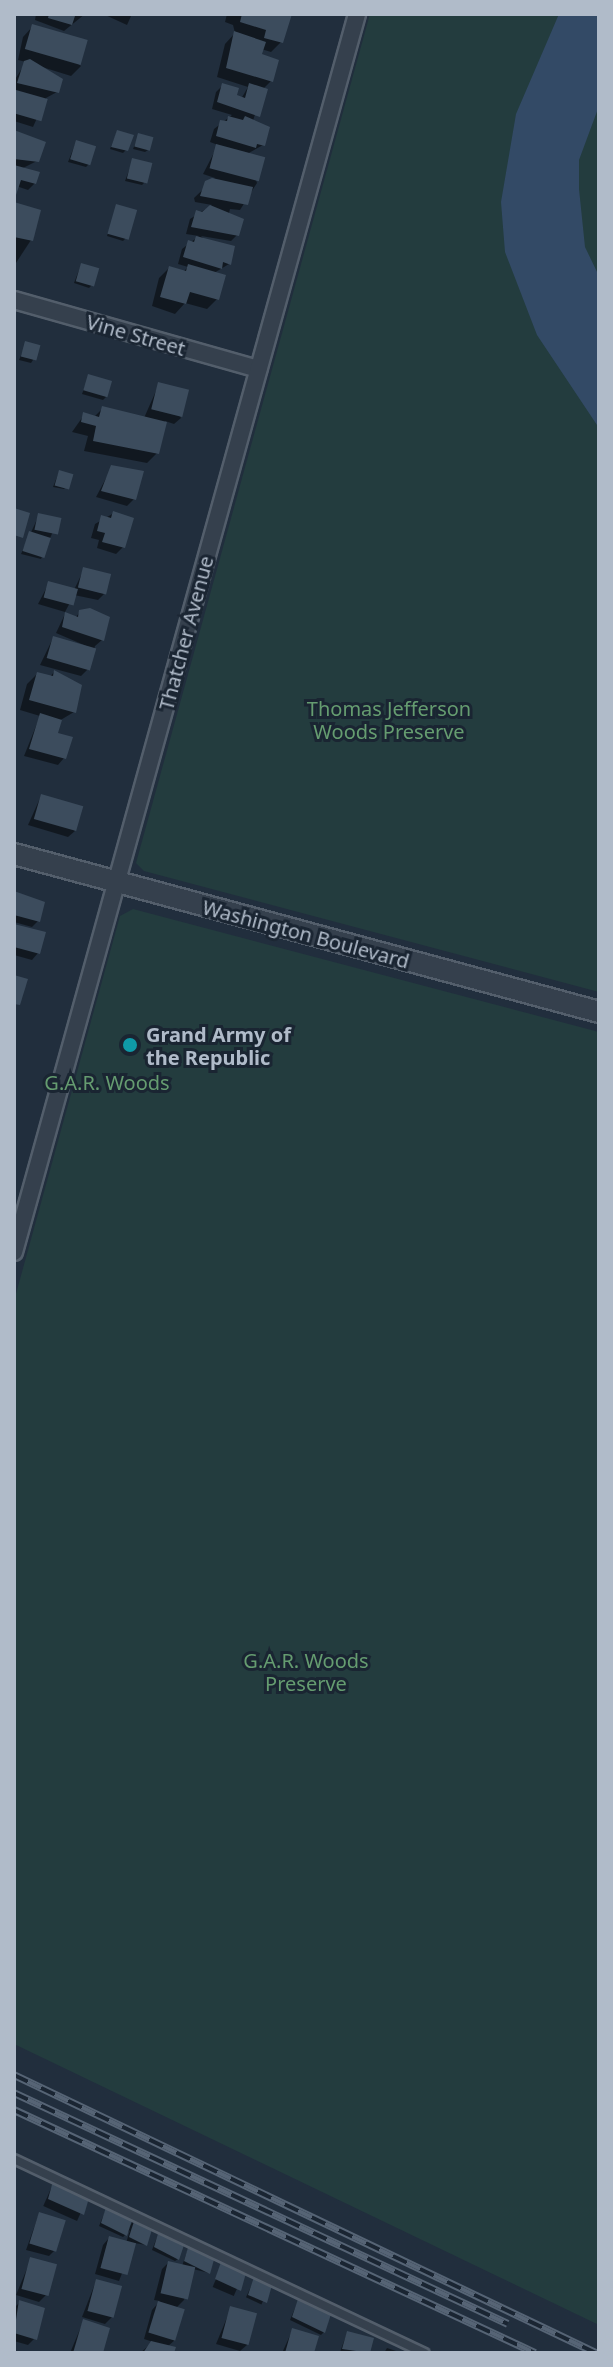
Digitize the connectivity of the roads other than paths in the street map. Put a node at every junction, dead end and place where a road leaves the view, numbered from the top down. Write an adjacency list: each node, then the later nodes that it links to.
1 (357, 14): 3 (street, Thatcher Avenue)
2 (14, 300): 3 (street, Vine Street)
3 (258, 369): 5 (street, Thatcher Avenue)
4 (14, 854): 5 (street, Washington Boulevard)
5 (117, 883): 6 (street, Washington Boulevard); 7 (street, Thatcher Avenue)
6 (599, 1012)
7 (14, 1252)
8 (14, 2159): 9 (lane)
9 (425, 2353)

